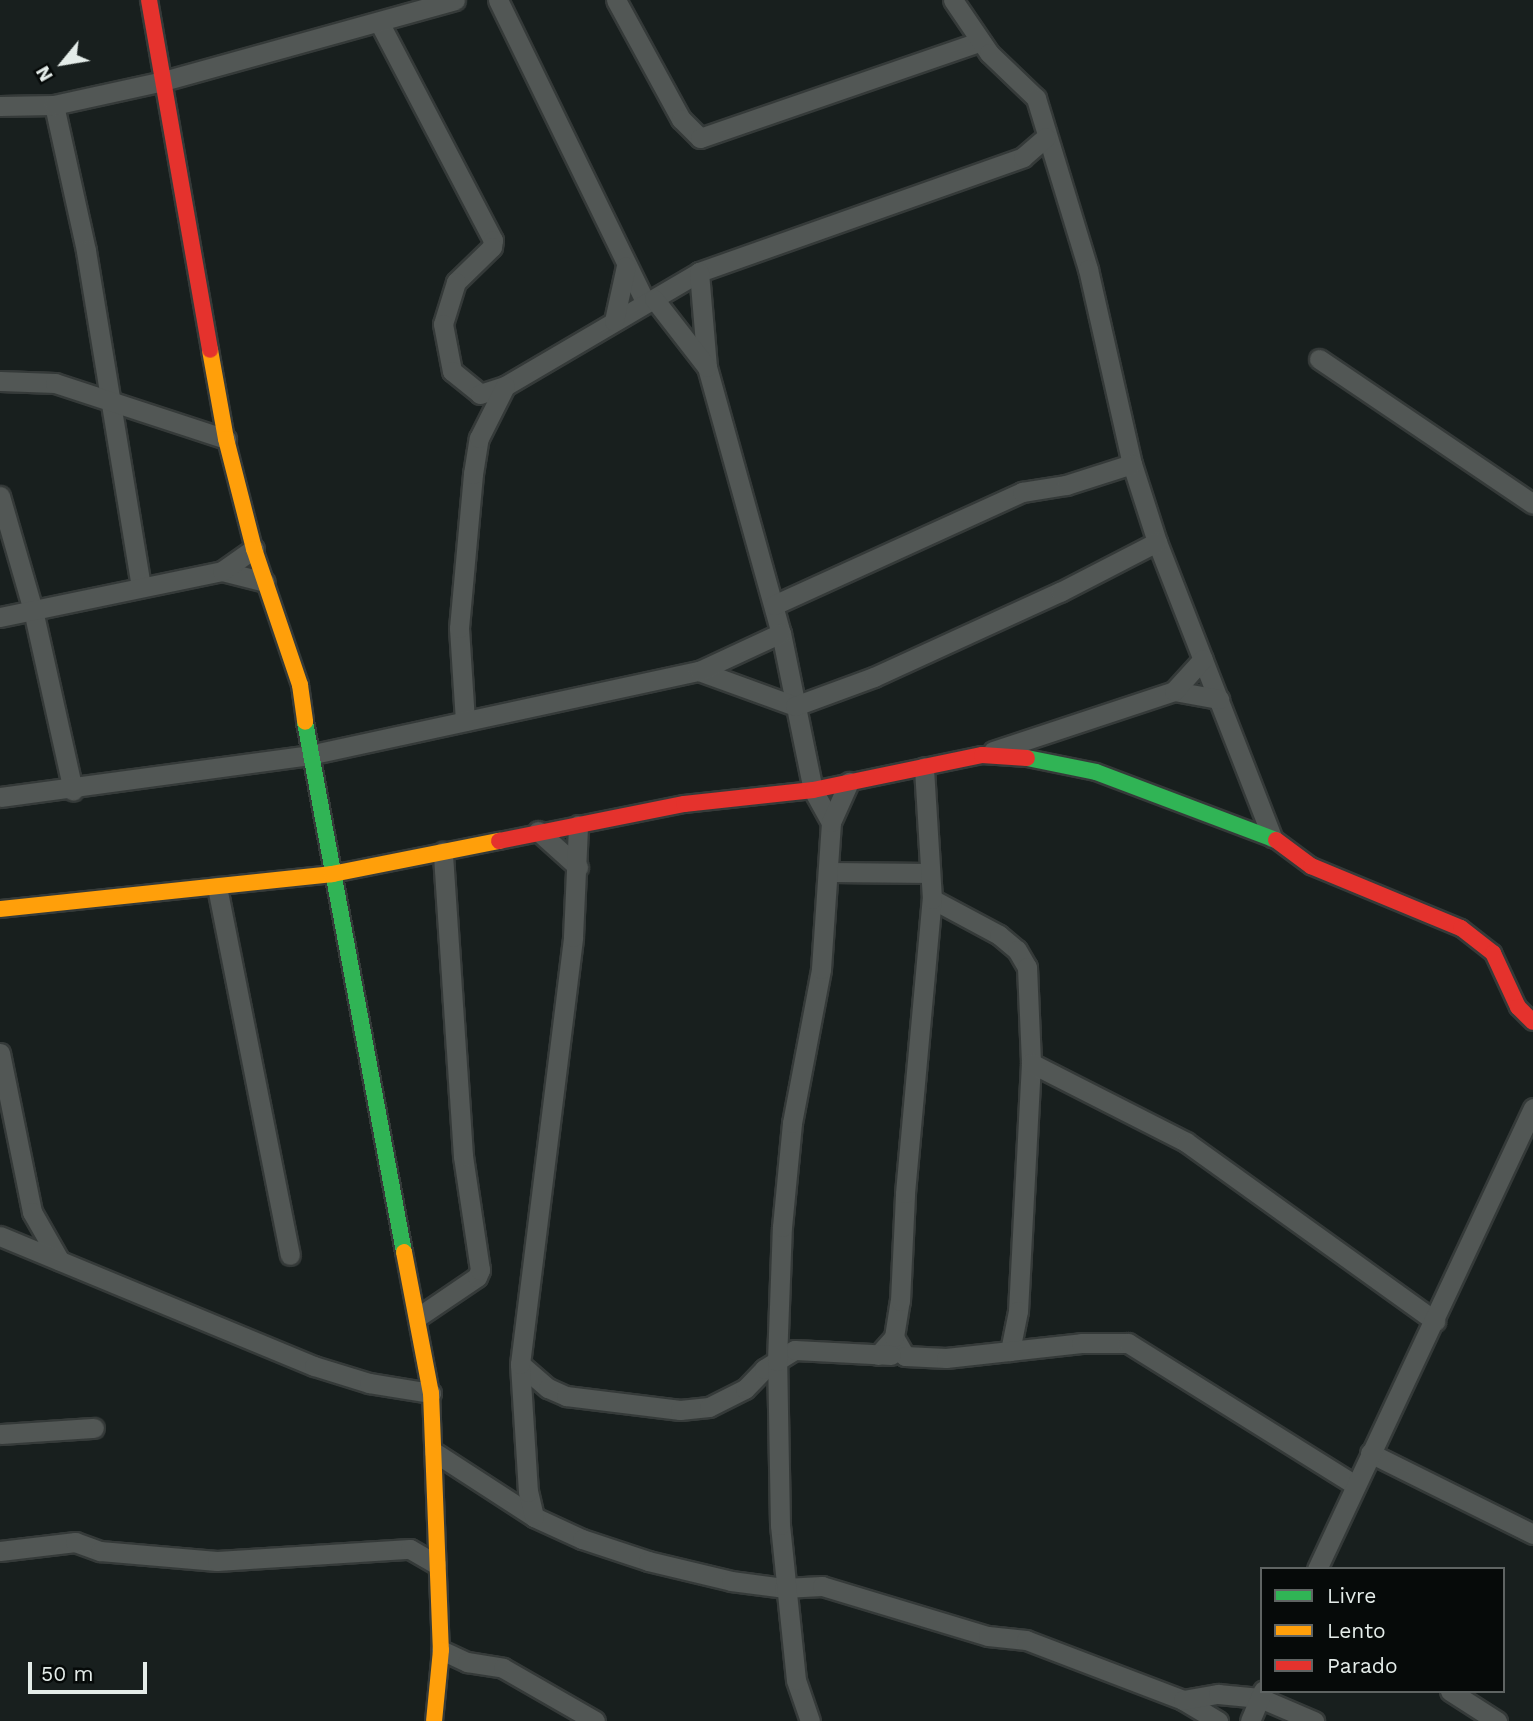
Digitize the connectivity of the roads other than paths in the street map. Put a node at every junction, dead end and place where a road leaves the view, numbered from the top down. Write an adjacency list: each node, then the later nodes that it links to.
1 (149, 0): 8 (street)
2 (455, 0): 6 (street)
3 (498, 0): 14 (street)
4 (616, 0): 7 (street)
5 (953, 0): 7 (street)
6 (380, 24): 8 (street); 21 (street)
7 (981, 41): 11 (street)
8 (163, 81): 9 (street); 23 (street)
9 (54, 104): 10 (street); 22 (street)
10 (0, 106)
11 (1046, 137): 12 (street); 13 (street)
12 (1023, 157): 13 (street); 15 (street)
13 (1054, 167): 24 (street)
14 (626, 266): 16 (street); 17 (street)
15 (699, 272): 16 (street); 19 (street)
16 (650, 301): 17 (street); 19 (street)
17 (614, 321): 21 (street)
18 (1319, 359): 26 (street)
19 (706, 367): 32 (street)
20 (0, 381): 22 (street)
21 (505, 386): 41 (street)
22 (112, 400): 23 (street); 31 (street)
23 (226, 439): 28 (street)
24 (1132, 464): 27 (street); 32 (street)
25 (0, 496): 33 (street)
26 (1533, 504)
27 (1157, 542): 36 (street); 40 (street)
28 (254, 549): 29 (street); 30 (street)
29 (222, 571): 30 (street); 31 (street)
30 (265, 582): 42 (street)
31 (142, 587): 33 (street)
32 (774, 605): 35 (street)
33 (33, 610): 34 (street); 47 (street)
34 (0, 617)
35 (781, 633): 37 (street); 40 (street)
36 (1203, 659): 38 (street); 39 (street)
37 (699, 671): 40 (street); 41 (street)
38 (1174, 691): 39 (street); 43 (street)
39 (1219, 699): 52 (street)
40 (795, 706): 46 (street)
41 (465, 721): 42 (street)
42 (309, 755): 47 (street); 57 (street)
43 (982, 755): 44 (street); 52 (street)
44 (924, 767): 45 (street); 56 (street)
45 (849, 782): 46 (street); 49 (street)
46 (813, 790): 49 (street); 50 (street)
47 (73, 791): 48 (street)
48 (0, 797)
49 (831, 822): 55 (street)
50 (578, 825): 51 (street); 54 (street)
51 (538, 831): 53 (street); 54 (street)
52 (1272, 838): 61 (street)
53 (443, 852): 57 (street); 68 (street)
54 (578, 867): 75 (street)
55 (831, 872): 56 (street); 74 (street)
56 (930, 873): 59 (street)
57 (332, 874): 58 (street); 68 (street)
58 (217, 887): 60 (street); 66 (street)
59 (932, 899): 63 (street); 70 (street)
60 (0, 909)
61 (1533, 1022)
62 (0, 1053): 67 (street)
63 (1031, 1063): 69 (street); 71 (street)
64 (1533, 1108): 69 (street)
65 (0, 1236): 67 (street)
66 (290, 1255)
67 (62, 1263): 77 (street)
68 (418, 1317): 77 (street)
69 (1435, 1321): 82 (street)
70 (894, 1337): 72 (street); 73 (street)
71 (1010, 1351): 73 (street); 83 (street)
72 (878, 1355): 73 (street); 74 (street)
73 (905, 1356)
74 (776, 1361): 76 (street); 78 (street)
75 (520, 1364): 76 (street); 84 (street)
76 (745, 1389): 78 (street)
77 (431, 1393): 81 (street)
78 (777, 1395): 91 (street)
79 (93, 1428): 80 (street)
80 (0, 1434)
81 (434, 1451): 84 (street); 85 (street)
82 (1370, 1453): 83 (street); 86 (street)
83 (1354, 1484): 90 (street)
84 (520, 1498): 91 (street)
85 (438, 1530): 87 (street); 89 (street)
86 (1533, 1534)
87 (410, 1549): 88 (street); 89 (street)
88 (0, 1551)
89 (436, 1564): 92 (street)
90 (1318, 1567)
91 (784, 1588): 95 (street); 98 (street)
92 (441, 1650): 96 (street); 97 (street)
93 (1453, 1693): 102 (street)
94 (1261, 1695): 95 (street); 100 (street); 101 (street)
95 (1183, 1700): 99 (street)
96 (434, 1721)
97 (595, 1721)
98 (810, 1721)
99 (1217, 1721)
100 (1250, 1721)
101 (1314, 1721)
102 (1497, 1721)

